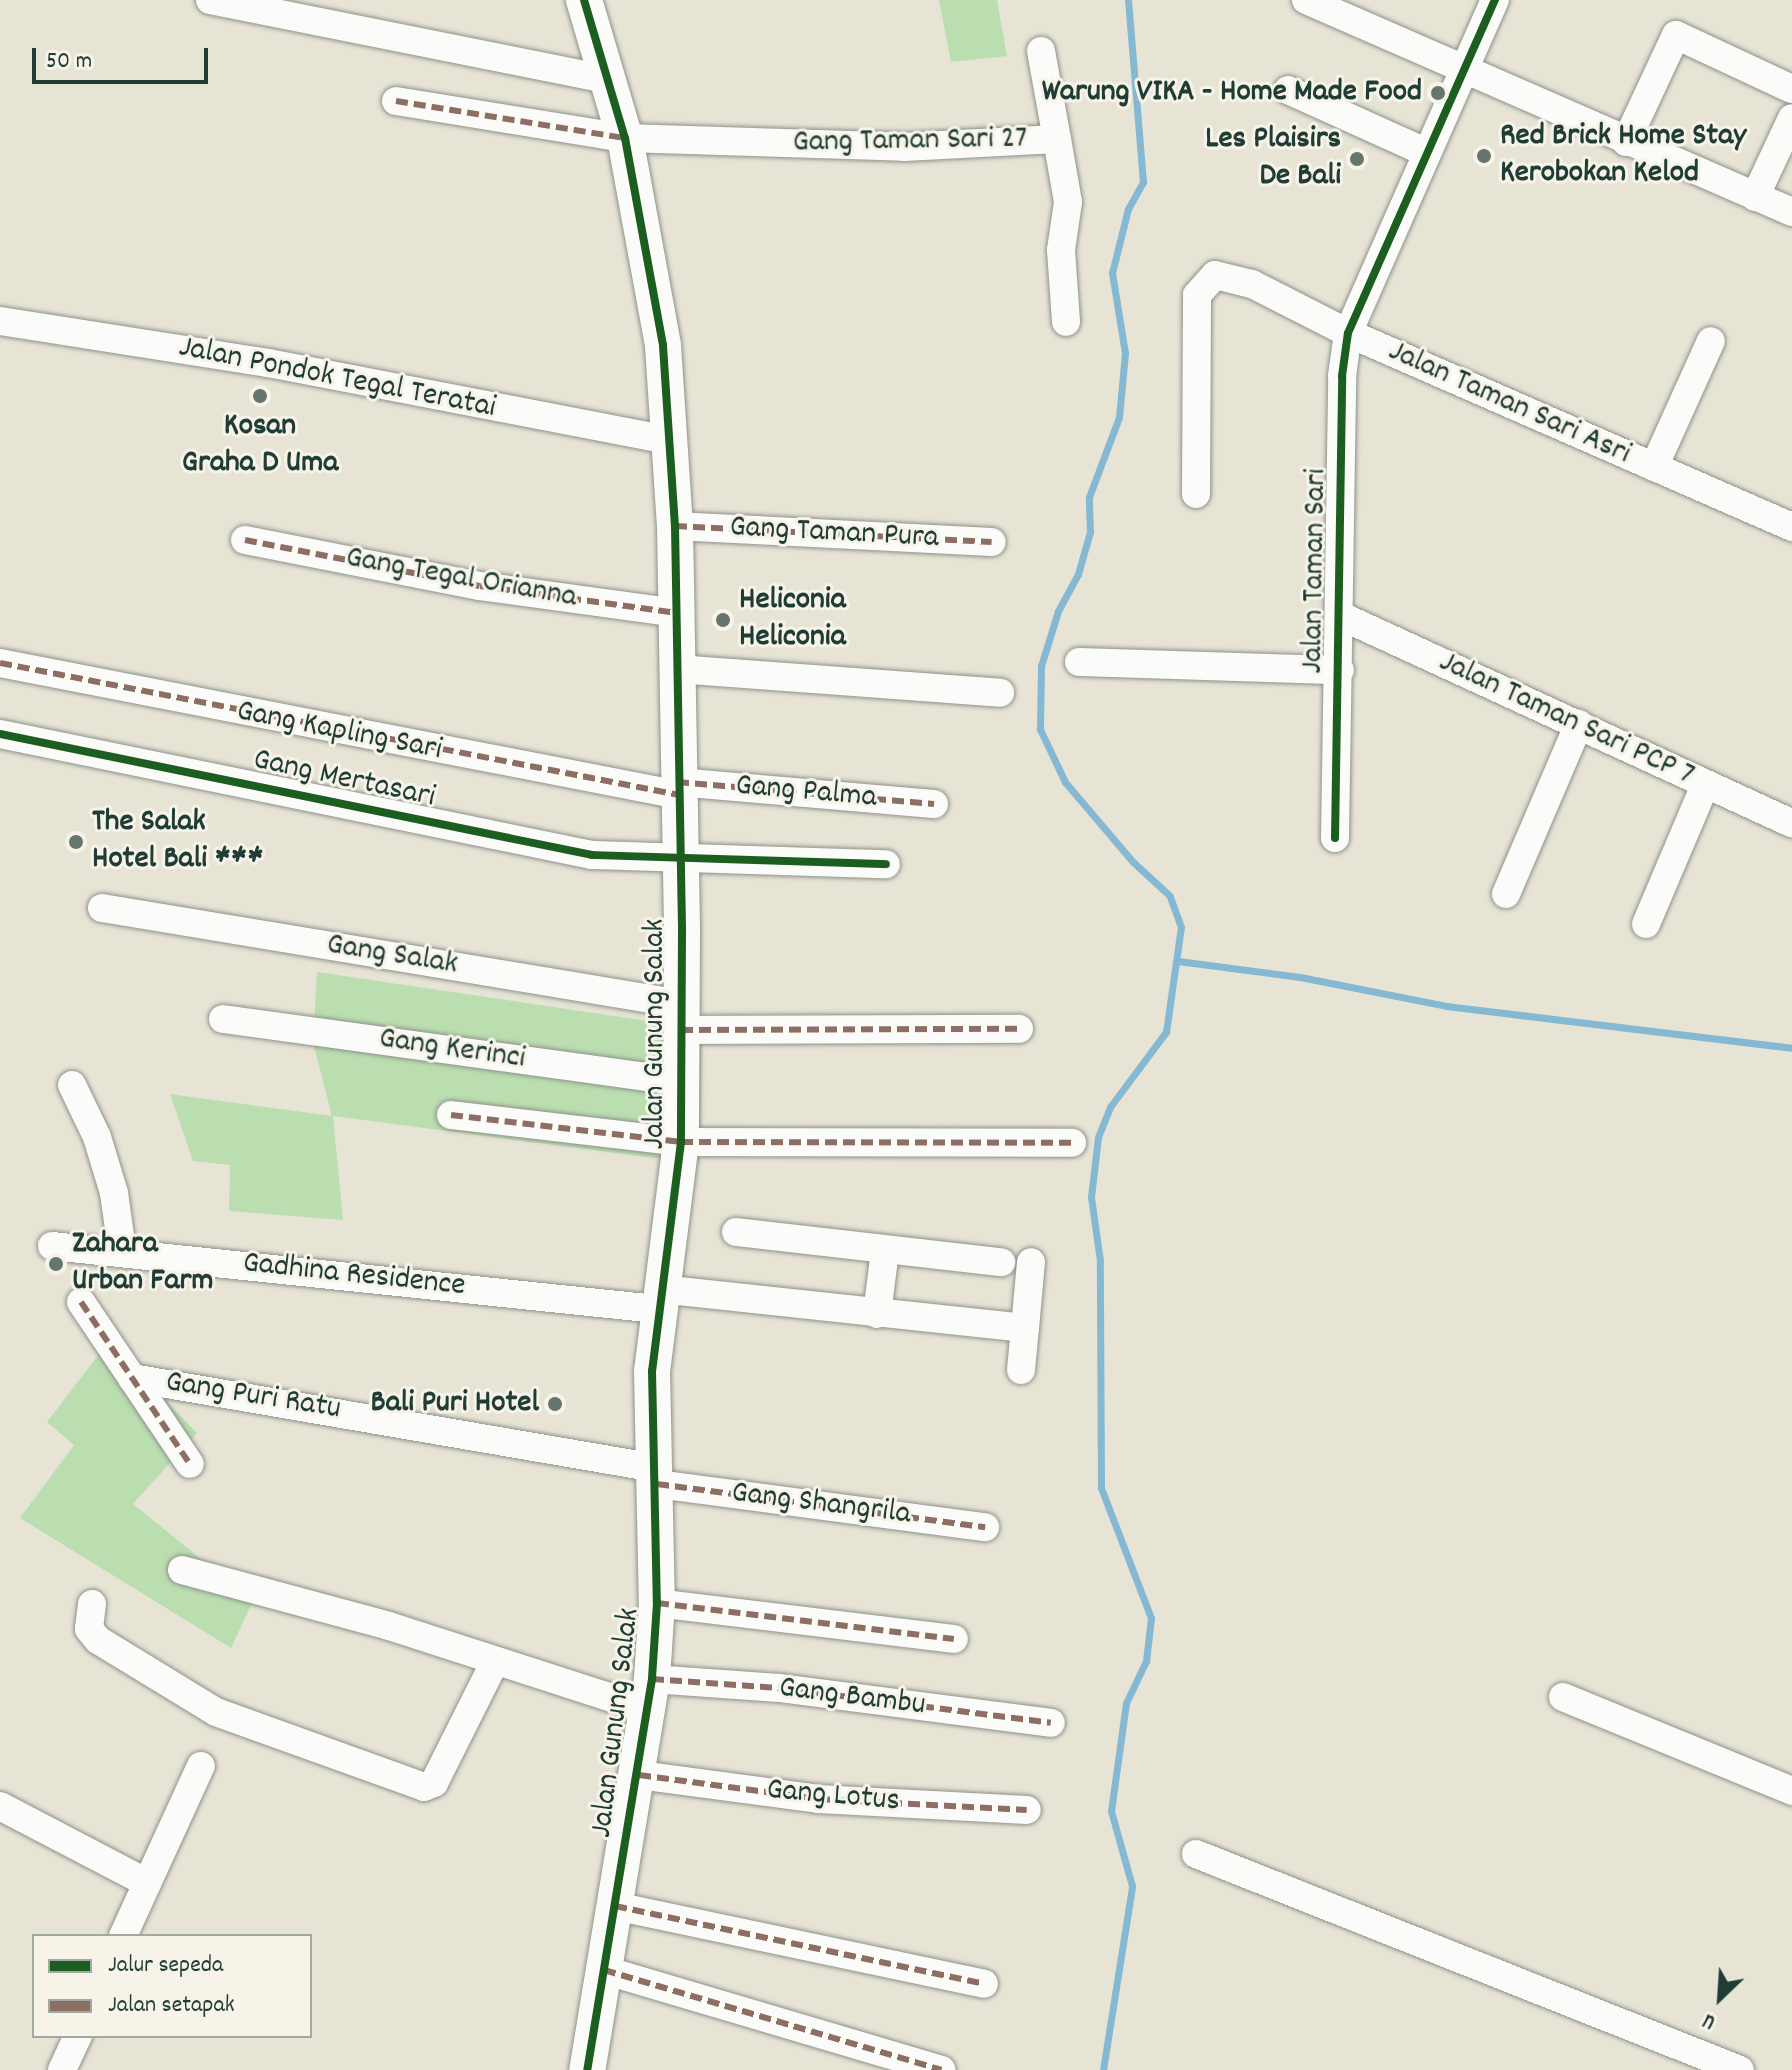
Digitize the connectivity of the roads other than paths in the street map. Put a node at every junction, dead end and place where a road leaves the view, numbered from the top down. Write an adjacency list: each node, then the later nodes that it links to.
1 (210, 0): 7 (street)
2 (584, 0): 7 (street, Jalan Gunung Salak)
3 (1306, 0): 6 (street)
4 (1495, 0): 6 (street, Jalan Taman Sari)
5 (1041, 51): 13 (street)
6 (1462, 72): 14 (street); 15 (street, Jalan Taman Sari)
7 (607, 79): 12 (street, Jalan Gunung Salak)
8 (1792, 89): 14 (street)
9 (1288, 90): 15 (street)
10 (396, 101): 12 (street, Gang Taman Sari 27)
11 (1792, 118): 16 (street)
12 (625, 138): 13 (street, Gang Taman Sari 27); 22 (street, Jalan Gunung Salak)
13 (1057, 139): 19 (street, Gang Taman Sari 27)
14 (1626, 142): 16 (street)
15 (1425, 152): 20 (street, Jalan Taman Sari)
16 (1755, 197): 17 (street)
17 (1792, 212)
18 (0, 321): 22 (street, Jalan Pondok Tegal Teratai)
19 (1066, 322)
20 (1348, 333): 23 (street, Jalan Taman Sari Asri); 24 (street, Jalan Taman Sari Asri); 30 (street, Jalan Taman Sari)
21 (1711, 341): 23 (street)
22 (673, 441): 25 (street, Jalan Gunung Salak)
23 (1654, 467): 26 (street, Jalan Taman Sari Asri)
24 (1196, 494)
25 (675, 526): 28 (street, Gang Taman Pura); 29 (street, Jalan Gunung Salak)
26 (1792, 527)
27 (245, 540): 29 (street, Gang Tegal Orianna)
28 (992, 542)
29 (677, 613): 33 (street, Jalan Gunung Salak)
30 (1341, 616): 34 (street, Jalan Taman Sari); 36 (street, Jalan Taman Sari PCP 7)
31 (1079, 662): 34 (street)
32 (0, 663): 39 (street, Gang Kapling Sari)
33 (677, 669): 35 (street); 39 (street, Jalan Gunung Salak)
34 (1340, 670): 42 (street, Jalan Taman Sari)
35 (1000, 693)
36 (1579, 724): 38 (street, Jalan Taman Sari PCP 7); 45 (street)
37 (0, 734): 43 (street, Gang Mertasari)
38 (1705, 785): 41 (street, Jalan Taman Sari PCP 7); 47 (street)
39 (678, 789): 40 (street, Gang Palma); 43 (street, Jalan Gunung Salak)
40 (934, 804)
41 (1792, 823)
42 (1335, 838)
43 (679, 860): 44 (street, Gang Mertasari); 48 (street, Jalan Gunung Salak)
44 (886, 864)
45 (1506, 894)
46 (102, 908): 48 (street, Gang Salak)
47 (1646, 924)
48 (681, 1017): 50 (street); 51 (street, Jalan Gunung Salak)
49 (223, 1019): 51 (street, Gang Kerinci)
50 (1019, 1029)
51 (680, 1082): 54 (street, Jalan Gunung Salak)
52 (72, 1085): 58 (street)
53 (451, 1115): 54 (street)
54 (681, 1142): 55 (street); 62 (street, Jalan Gunung Salak)
55 (1072, 1143)
56 (736, 1232): 59 (street)
57 (52, 1246): 58 (street, Gadhina Residence)
58 (122, 1250): 62 (street, Gadhina Residence)
59 (885, 1251): 60 (street); 64 (street)
60 (1001, 1262)
61 (1031, 1262): 65 (street)
62 (658, 1299): 64 (street, Gadhina Residence); 69 (street, Jalan Gunung Salak)
63 (81, 1302): 67 (street, Gang Puri Ratu)
64 (877, 1314): 65 (street, Gadhina Residence)
65 (1025, 1328): 66 (street)
66 (1021, 1370)
67 (132, 1378): 68 (street, Gang Puri Ratu); 69 (street, Gang Puri Ratu)
68 (190, 1464)
69 (656, 1476): 70 (street, Gang Shangrila); 72 (street, Jalan Gunung Salak)
70 (985, 1527)
71 (182, 1570): 75 (street, Gang Bambu)
72 (657, 1603): 74 (street); 76 (street, Jalan Gunung Salak)
73 (92, 1604): 75 (street)
74 (954, 1639)
75 (495, 1661): 76 (street, Gang Bambu)
76 (651, 1694): 78 (street, Gang Bambu); 80 (street, Jalan Gunung Salak)
77 (1563, 1697): 81 (street)
78 (1051, 1723)
79 (201, 1766): 85 (street)
80 (639, 1775): 83 (street, Gang Lotus); 86 (street, Jalan Gunung Salak)
81 (1792, 1791)
82 (0, 1806): 85 (street)
83 (1027, 1810)
84 (1196, 1854): 94 (street)
85 (147, 1883): 87 (street)
86 (615, 1906): 88 (street, Jalan Gunung Salak); 89 (street)
87 (124, 1934)
88 (604, 1970): 92 (street, Jalan Gunung Salak); 93 (street)
89 (984, 1984)
90 (77, 2038): 91 (street)
91 (62, 2070)
92 (587, 2070)
93 (942, 2070)
94 (1740, 2070)

